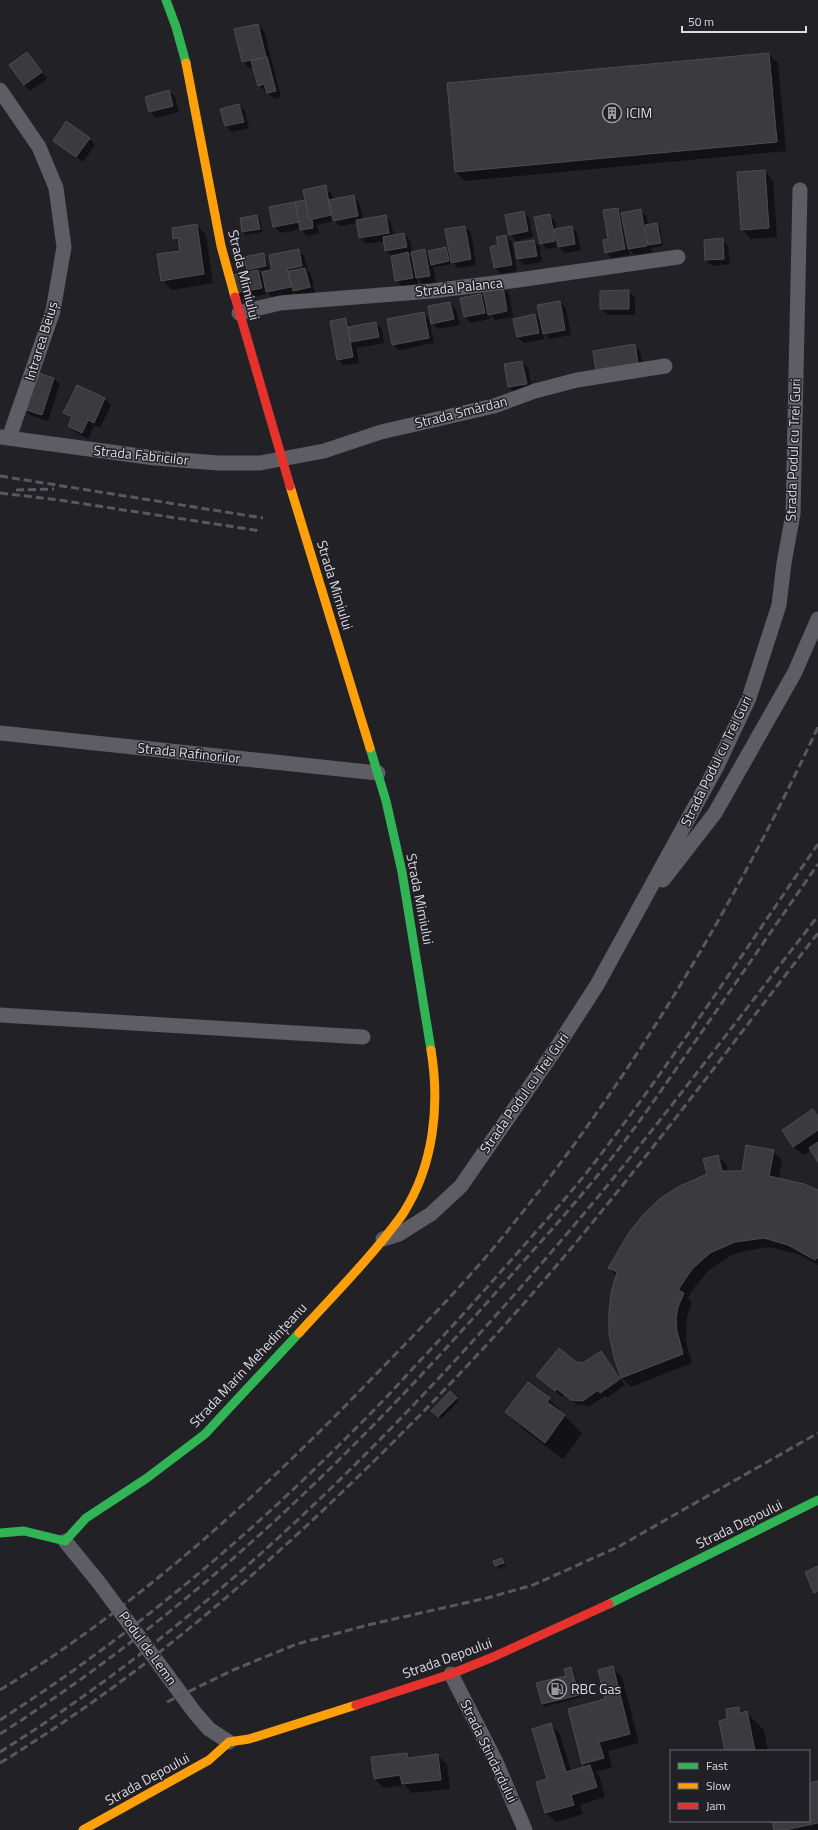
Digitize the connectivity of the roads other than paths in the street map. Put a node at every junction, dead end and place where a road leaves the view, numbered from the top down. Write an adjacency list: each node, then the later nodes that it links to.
1 (166, 0): 5 (street, Strada Mimiului)
2 (0, 90): 7 (street, Intrarea Beiuș)
3 (800, 190): 12 (street, Strada Podul cu Trei Guri)
4 (678, 258): 5 (street, Strada Palanca)
5 (239, 313): 8 (street, Strada Mimiului)
6 (665, 366): 8 (street, Strada Smârdan)
7 (5, 438): 8 (street, Strada Fabricilor)
8 (282, 460): 11 (street, Strada Mimiului)
9 (818, 619): 12 (street, Strada Podul cu Trei Guri)
10 (0, 733): 11 (street, Strada Rafinorilor)
11 (378, 773): 15 (street, Strada Mimiului)
12 (634, 917): 16 (street, Strada Podul cu Trei Guri)
13 (0, 1015): 14 (street)
14 (363, 1037)
15 (419, 1183): 16 (street, Strada Marin Mehedințeanu)
16 (383, 1239): 19 (street, Strada Marin Mehedințeanu)
17 (818, 1500): 20 (street, Strada Depoului)
18 (0, 1533): 19 (street)
19 (65, 1541): 21 (street, Podul de Lemn)
20 (451, 1674): 21 (street, Strada Depoului); 23 (street, Strada Stindardului)
21 (229, 1742): 22 (street, Strada Depoului)
22 (83, 1830)
23 (525, 1830)

